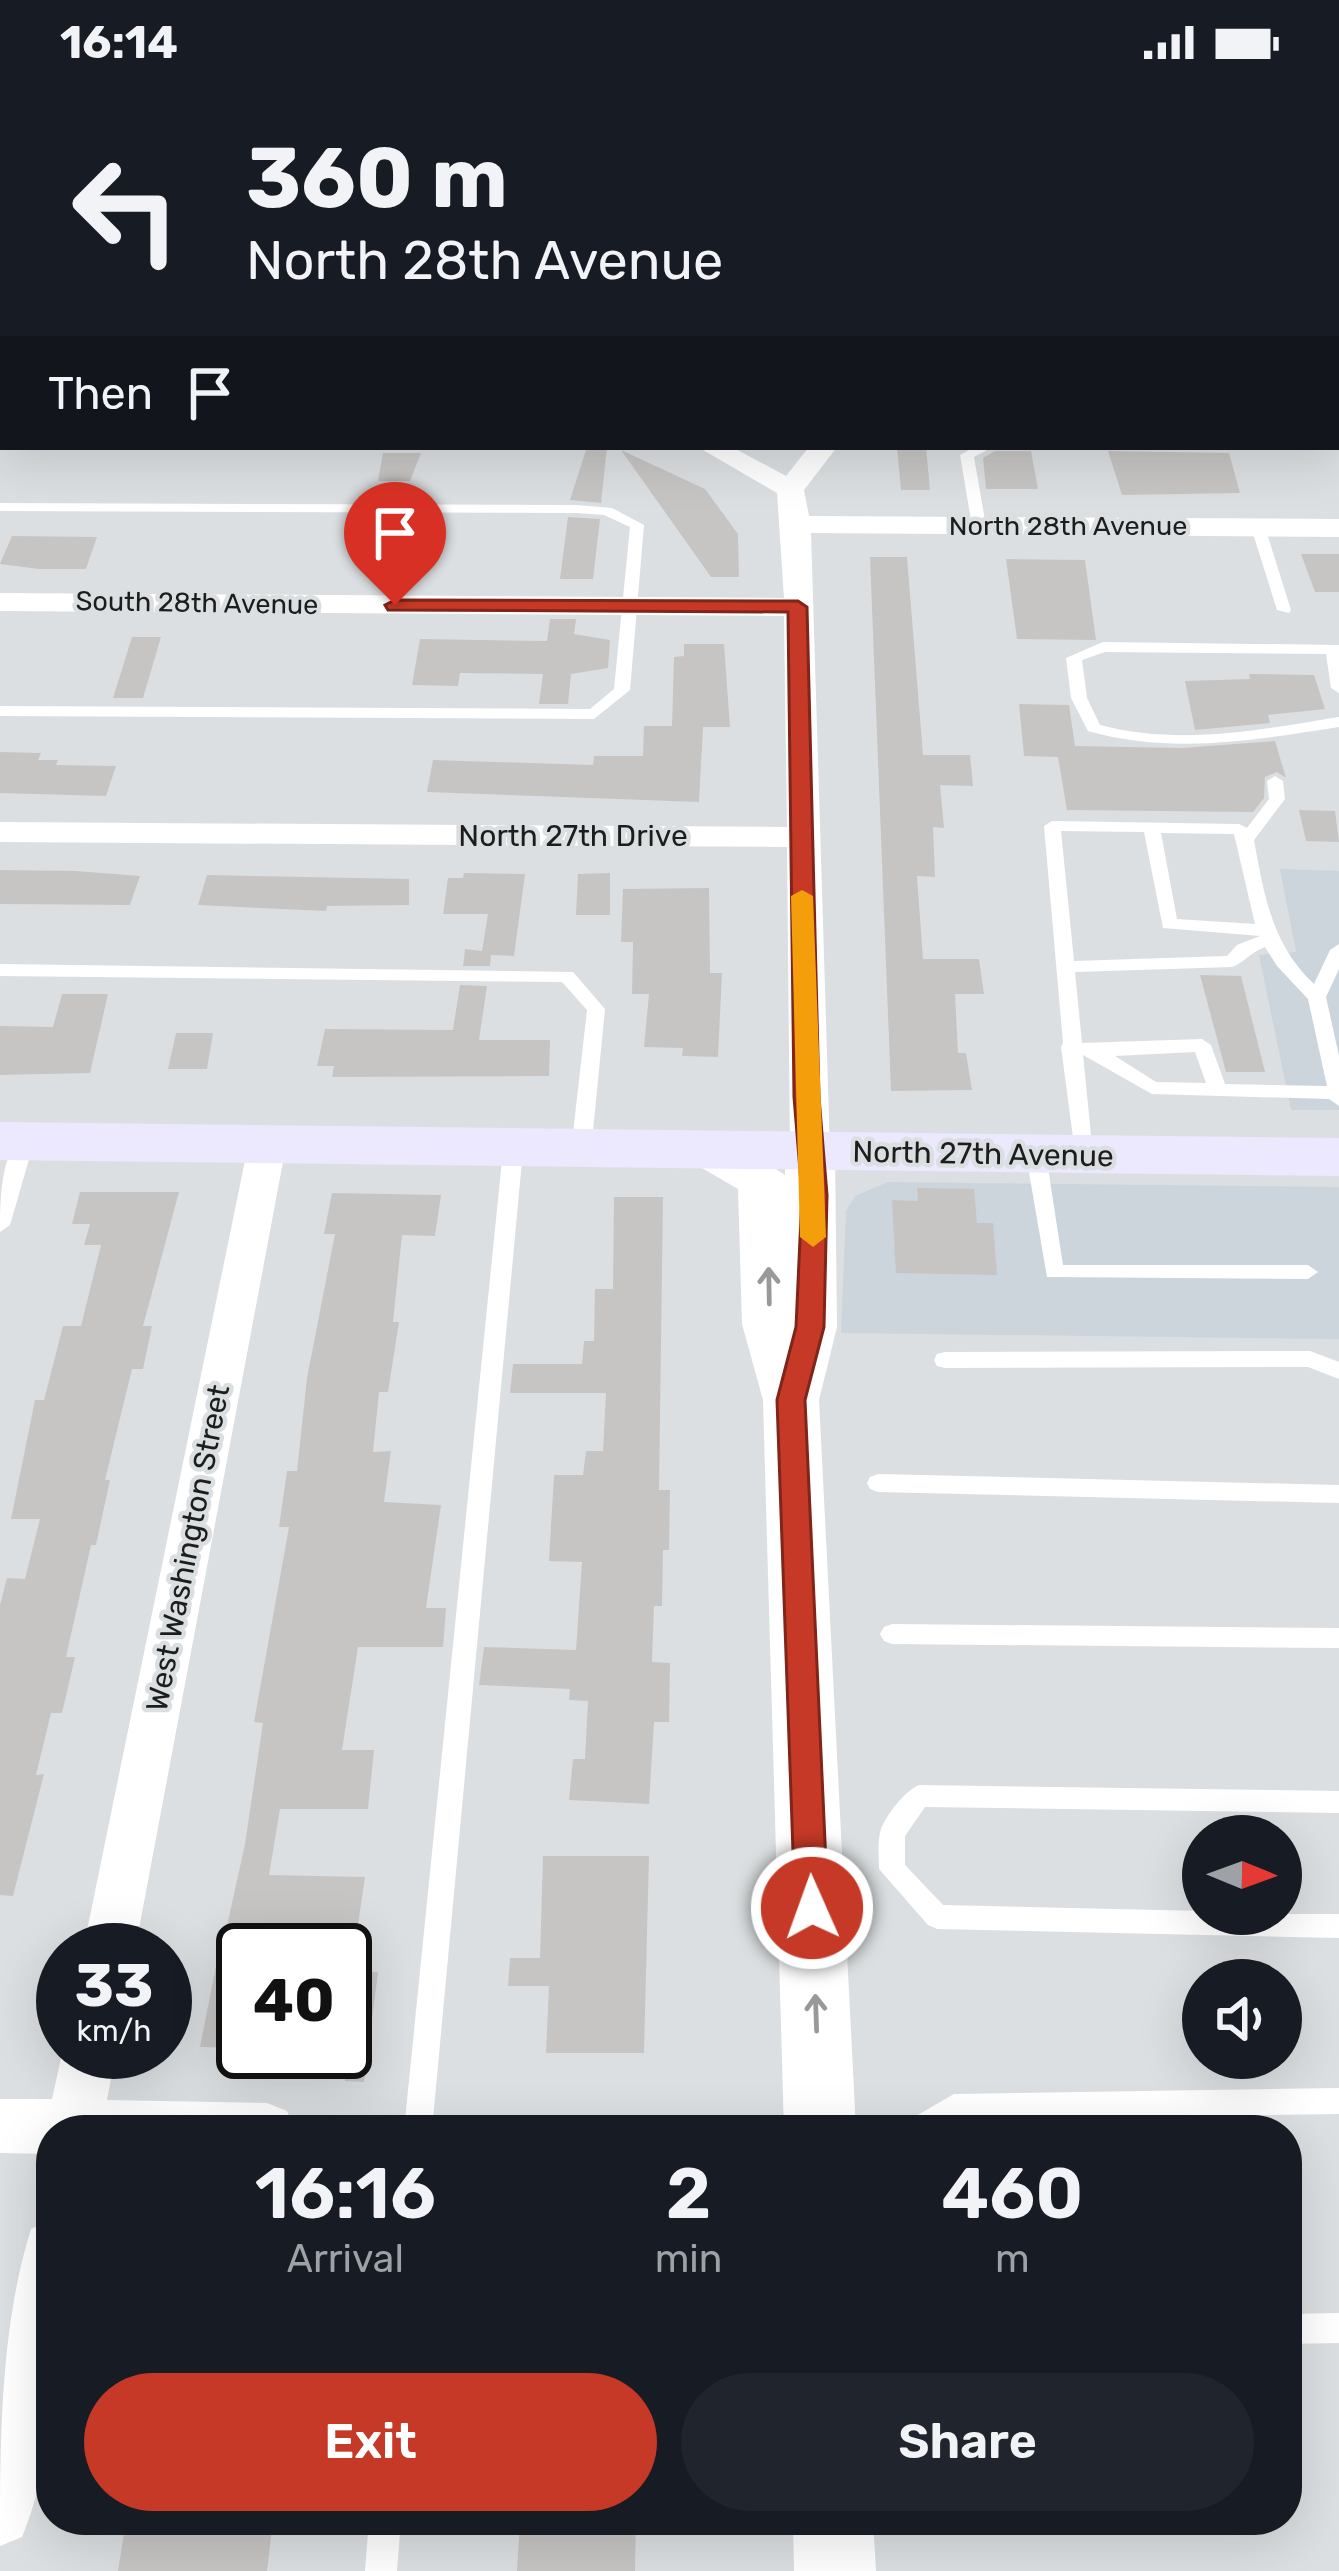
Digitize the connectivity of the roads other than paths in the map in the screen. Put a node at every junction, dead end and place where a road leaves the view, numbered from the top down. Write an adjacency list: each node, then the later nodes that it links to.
1 (719, 450): 4 (street)
2 (821, 450): 4 (street)
3 (979, 450): 7 (lane)
4 (790, 489): 6 (street)
5 (0, 507): 11 (lane)
6 (797, 524): 7 (street, North 28th Avenue); 12 (street)
7 (980, 526): 8 (street, North 28th Avenue)
8 (1258, 527): 9 (street, North 28th Avenue); 13 (lane)
9 (1339, 528)
10 (0, 602): 11 (street, South 28th Avenue)
11 (626, 606): 12 (street); 16 (lane)
12 (798, 607): 21 (street)
13 (1284, 610)
14 (1336, 650): 15 (lane); 17 (lane)
15 (1339, 688)
16 (0, 711)
17 (1339, 722)
18 (1275, 781): 22 (lane)
19 (1151, 826): 22 (lane); 23 (lane); 25 (lane)
20 (0, 832): 21 (street, North 27th Drive)
21 (801, 837): 37 (street)
22 (1246, 841): 23 (lane)
23 (1266, 935): 25 (lane); 27 (lane)
24 (1339, 950): 27 (lane)
25 (1064, 967): 28 (lane)
26 (0, 970): 35 (lane)
27 (1317, 997): 31 (lane)
28 (1070, 1048): 29 (lane); 38 (lane)
29 (1094, 1051): 30 (lane); 30 (lane)
30 (1218, 1091): 31 (lane)
31 (1338, 1096)
32 (12, 1142): 33 (main road, North 27th Avenue); 40 (lane)
33 (267, 1146): 34 (main road, North 27th Avenue); 50 (street, West Washington Street)
34 (513, 1150): 35 (main road, North 27th Avenue); 55 (lane)
35 (581, 1151): 36 (main road, North 27th Avenue)
36 (713, 1152): 37 (main road, North 27th Avenue); 44 (street, one-way to 36)
37 (811, 1152): 38 (main road, North 27th Avenue); 44 (street)
38 (1060, 1155): 39 (main road, North 27th Avenue); 41 (lane)
39 (1339, 1157)
40 (0, 1225)
41 (1308, 1272)
42 (946, 1360): 43 (lane)
43 (1339, 1371)
44 (791, 1400): 56 (street, one-way to 44)
45 (878, 1483): 46 (lane)
46 (1339, 1494)
47 (892, 1634): 48 (lane)
48 (1339, 1638)
49 (1339, 1802): 51 (lane)
50 (114, 1923)
51 (1339, 1926)
52 (84, 2079): 54 (street)
53 (1339, 2101): 57 (lane)
54 (77, 2115)
55 (419, 2115)
56 (819, 2115)
57 (942, 2115)
58 (0, 2126): 59 (street)
59 (36, 2127)
60 (36, 2327): 63 (street)
61 (1339, 2328): 62 (lane)
62 (1302, 2329)
63 (0, 2515)
64 (384, 2535): 66 (lane)
65 (834, 2535): 67 (street)
66 (381, 2571)
67 (835, 2571)

